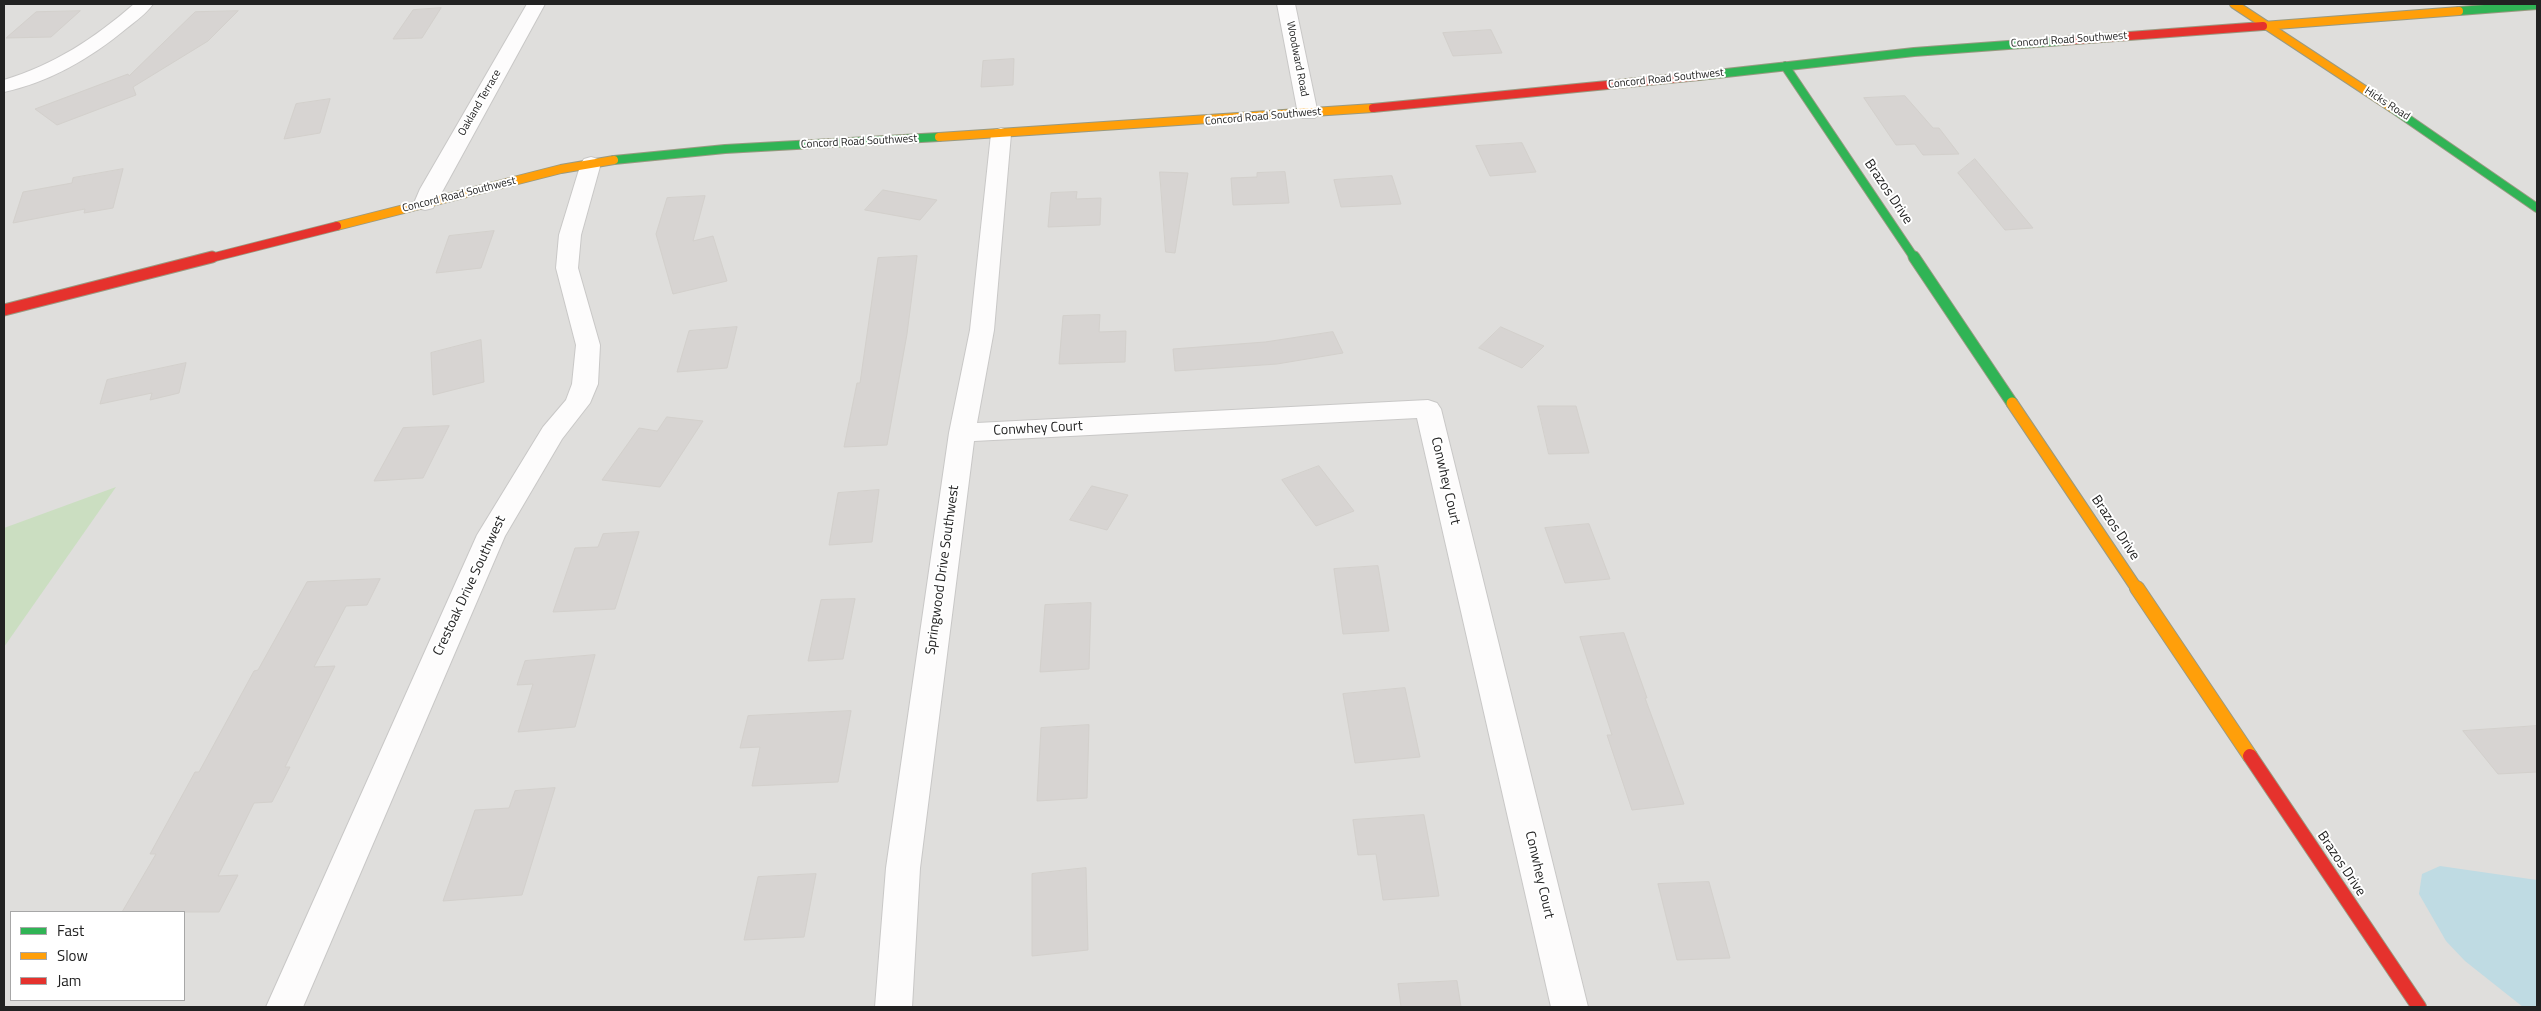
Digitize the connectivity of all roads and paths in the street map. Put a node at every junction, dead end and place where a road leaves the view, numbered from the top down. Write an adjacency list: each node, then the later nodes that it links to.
1 (144, 4): 8 (street)
2 (536, 4): 12 (street, Oakland Terrace)
3 (1286, 4): 9 (street, Woodward Road)
4 (2234, 4): 6 (street, Hicks Road)
5 (2537, 5): 6 (street, Concord Road Southwest)
6 (2269, 26): 7 (street, Concord Road Southwest); 13 (street, Hicks Road)
7 (1785, 66): 9 (street, Concord Road Southwest); 19 (street, Brazos Drive)
8 (4, 86)
9 (1308, 114): 10 (street, Concord Road Southwest)
10 (1001, 134): 11 (street, Concord Road Southwest); 15 (street, Springwood Drive Southwest)
11 (591, 163): 12 (street, Concord Road Southwest); 16 (street, Crestoak Drive Southwest)
12 (425, 203): 14 (street, Concord Road Southwest)
13 (2537, 208)
14 (4, 310)
15 (962, 433): 17 (street, Springwood Drive Southwest); 18 (street, Conwhey Court)
16 (284, 1007)
17 (893, 1007)
18 (1570, 1007)
19 (2420, 1007)

